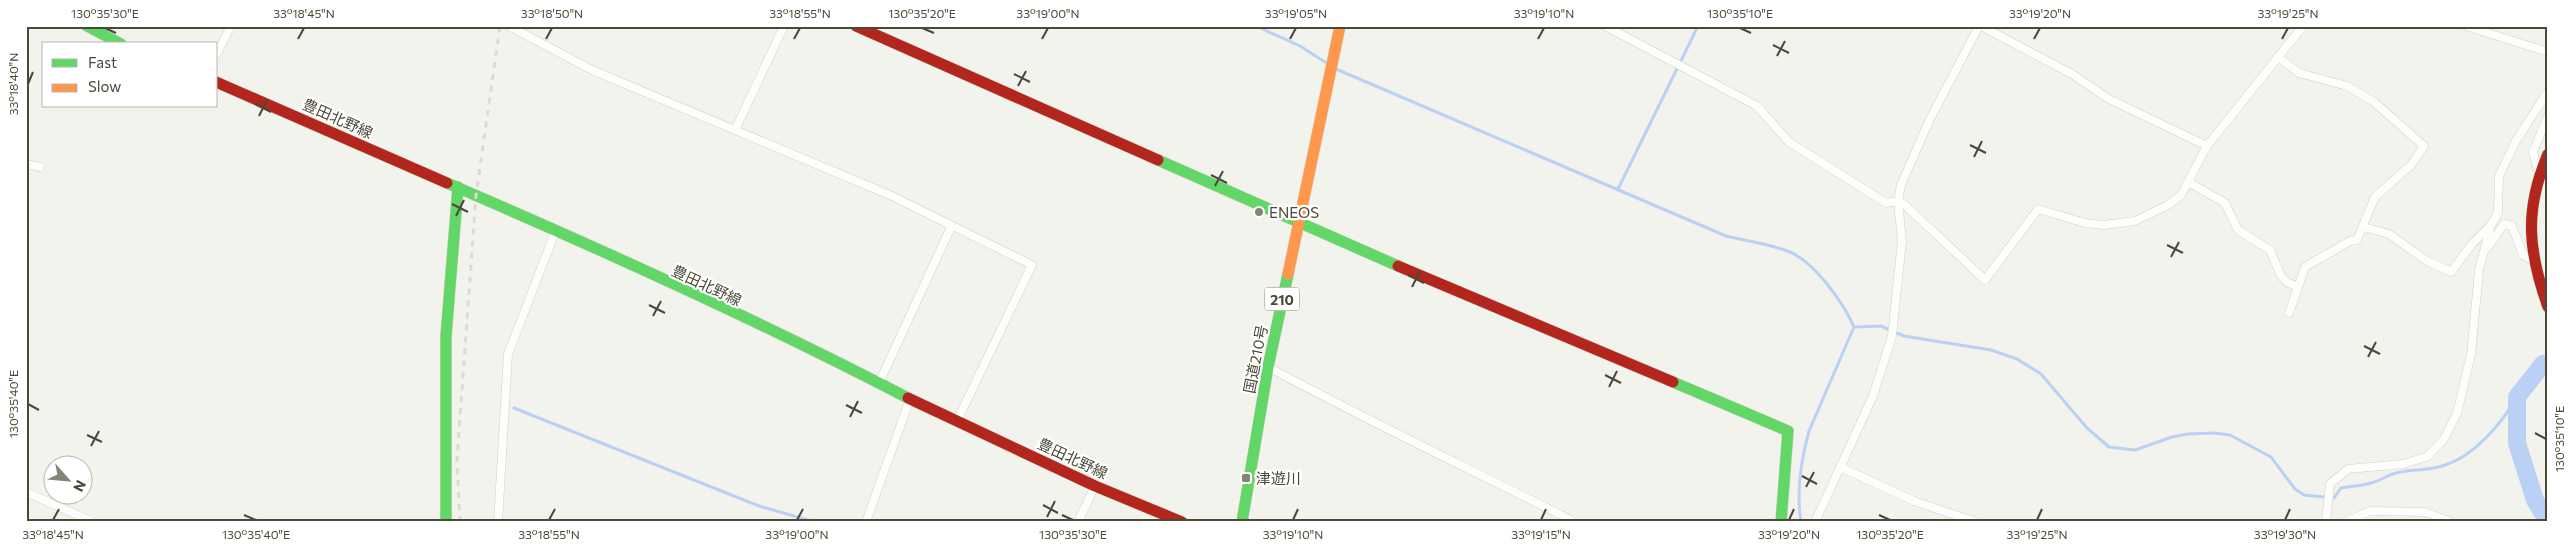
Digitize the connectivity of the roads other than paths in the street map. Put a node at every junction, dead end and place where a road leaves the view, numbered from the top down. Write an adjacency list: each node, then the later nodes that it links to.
1 (231, 26): 12 (street)
2 (509, 26): 18 (street)
3 (784, 26): 18 (street)
4 (856, 26): 27 (main road)
5 (1340, 26): 27 (main road, 国道210号 / 210)
6 (1605, 26): 26 (street)
7 (1980, 26): 19 (street); 26 (street)
8 (2303, 26): 14 (street)
9 (2466, 26): 13 (street)
10 (93, 28): 11 (main road)
11 (118, 42)
12 (218, 51)
13 (2548, 52)
14 (2278, 57): 19 (street); 29 (street)
15 (218, 83): 25 (main road, 豊田北野線)
16 (2548, 91): 28 (street)
17 (2548, 116): 23 (street)
18 (736, 128): 30 (street)
19 (2207, 146): 24 (street)
20 (2548, 154): 23 (main road)
21 (26, 164): 22 (street)
22 (40, 167)
23 (2539, 173): 33 (main road)
24 (2190, 183): 26 (street); 34 (street)
25 (458, 187): 31 (main road, 豊田北野線); 45 (main road)
26 (1898, 201): 41 (street)
27 (1298, 223): 37 (main road, 国道210号 / 210); 52 (main road)
28 (2491, 225): 29 (street); 32 (street)
29 (2364, 226): 34 (street)
30 (951, 227): 38 (street); 40 (street)
31 (556, 230): 38 (main road, 豊田北野線); 46 (street)
32 (2484, 253): 33 (street); 55 (street)
33 (2532, 260): 35 (main road)
34 (2298, 286): 36 (street)
35 (2548, 306)
36 (2289, 313)
37 (1268, 367): 50 (main road, 国道210号 / 210); 51 (street)
38 (880, 383): 39 (main road, 豊田北野線)
39 (910, 399): 40 (main road, 豊田北野線); 47 (street)
40 (957, 421): 42 (main road, 豊田北野線)
41 (1840, 467): 53 (street); 54 (street)
42 (1095, 486): 48 (street); 49 (main road, 豊田北野線)
43 (26, 492): 44 (street)
44 (93, 522)
45 (446, 522)
46 (498, 522)
47 (866, 522)
48 (1078, 522)
49 (1182, 522)
50 (1242, 522)
51 (1570, 522)
52 (1781, 522)
53 (1815, 522)
54 (1976, 522)
55 (2326, 522)
56 (2346, 522): 57 (street)
57 (2451, 522)

